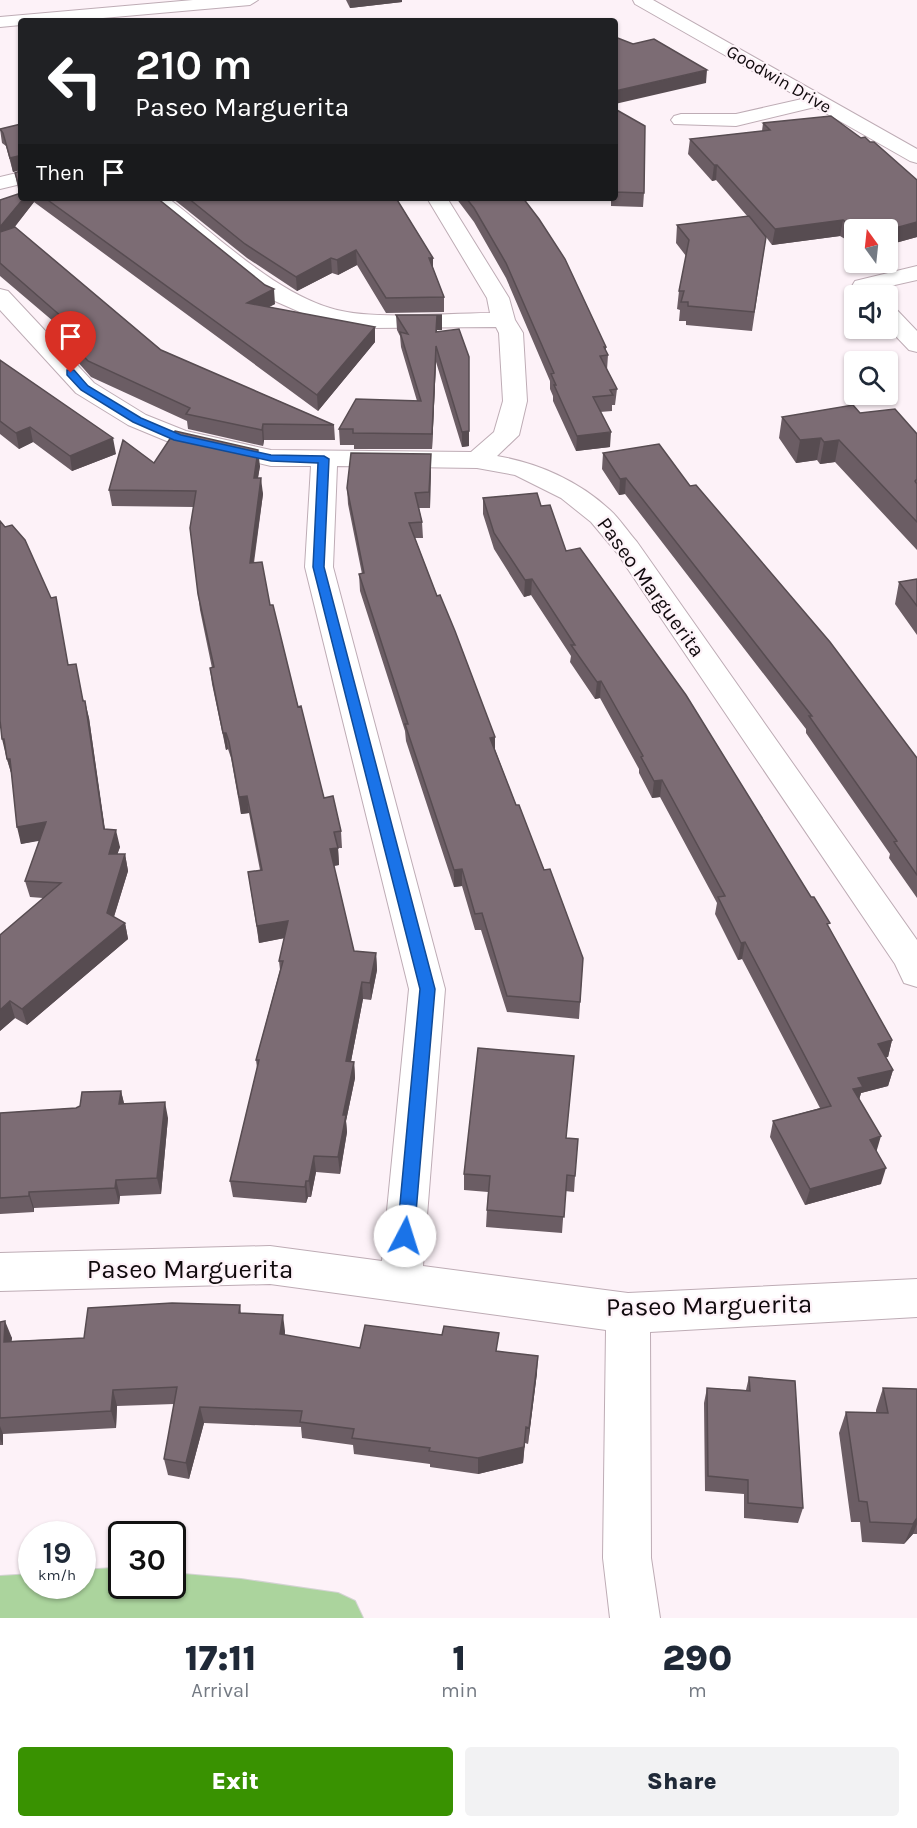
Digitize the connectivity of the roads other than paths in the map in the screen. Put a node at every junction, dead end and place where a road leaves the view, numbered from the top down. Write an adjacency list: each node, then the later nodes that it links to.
1 (250, 0): 3 (street)
2 (642, 0): 6 (street, Goodwin Drive)
3 (45, 18)
4 (18, 20): 5 (street)
5 (0, 22)
6 (817, 101): 7 (street); 8 (street, Goodwin Drive)
7 (681, 120)
8 (917, 157)
9 (18, 179): 10 (street)
10 (0, 183)
11 (159, 201): 16 (street)
12 (439, 201): 16 (street)
13 (917, 273): 14 (street)
14 (867, 285)
15 (0, 296): 19 (street, Paseo Marguerita)
16 (503, 320): 20 (street)
17 (898, 325): 18 (street)
18 (917, 345)
19 (324, 459): 20 (street, Paseo Marguerita); 23 (street)
20 (477, 460): 21 (street, Paseo Marguerita)
21 (917, 973)
22 (0, 1272): 23 (street, Paseo Marguerita)
23 (401, 1281): 25 (street, Paseo Marguerita)
24 (917, 1298): 25 (street, Paseo Marguerita)
25 (627, 1313): 28 (street)
26 (0, 1601): 27 (main road)
27 (338, 1618)
28 (635, 1618)

